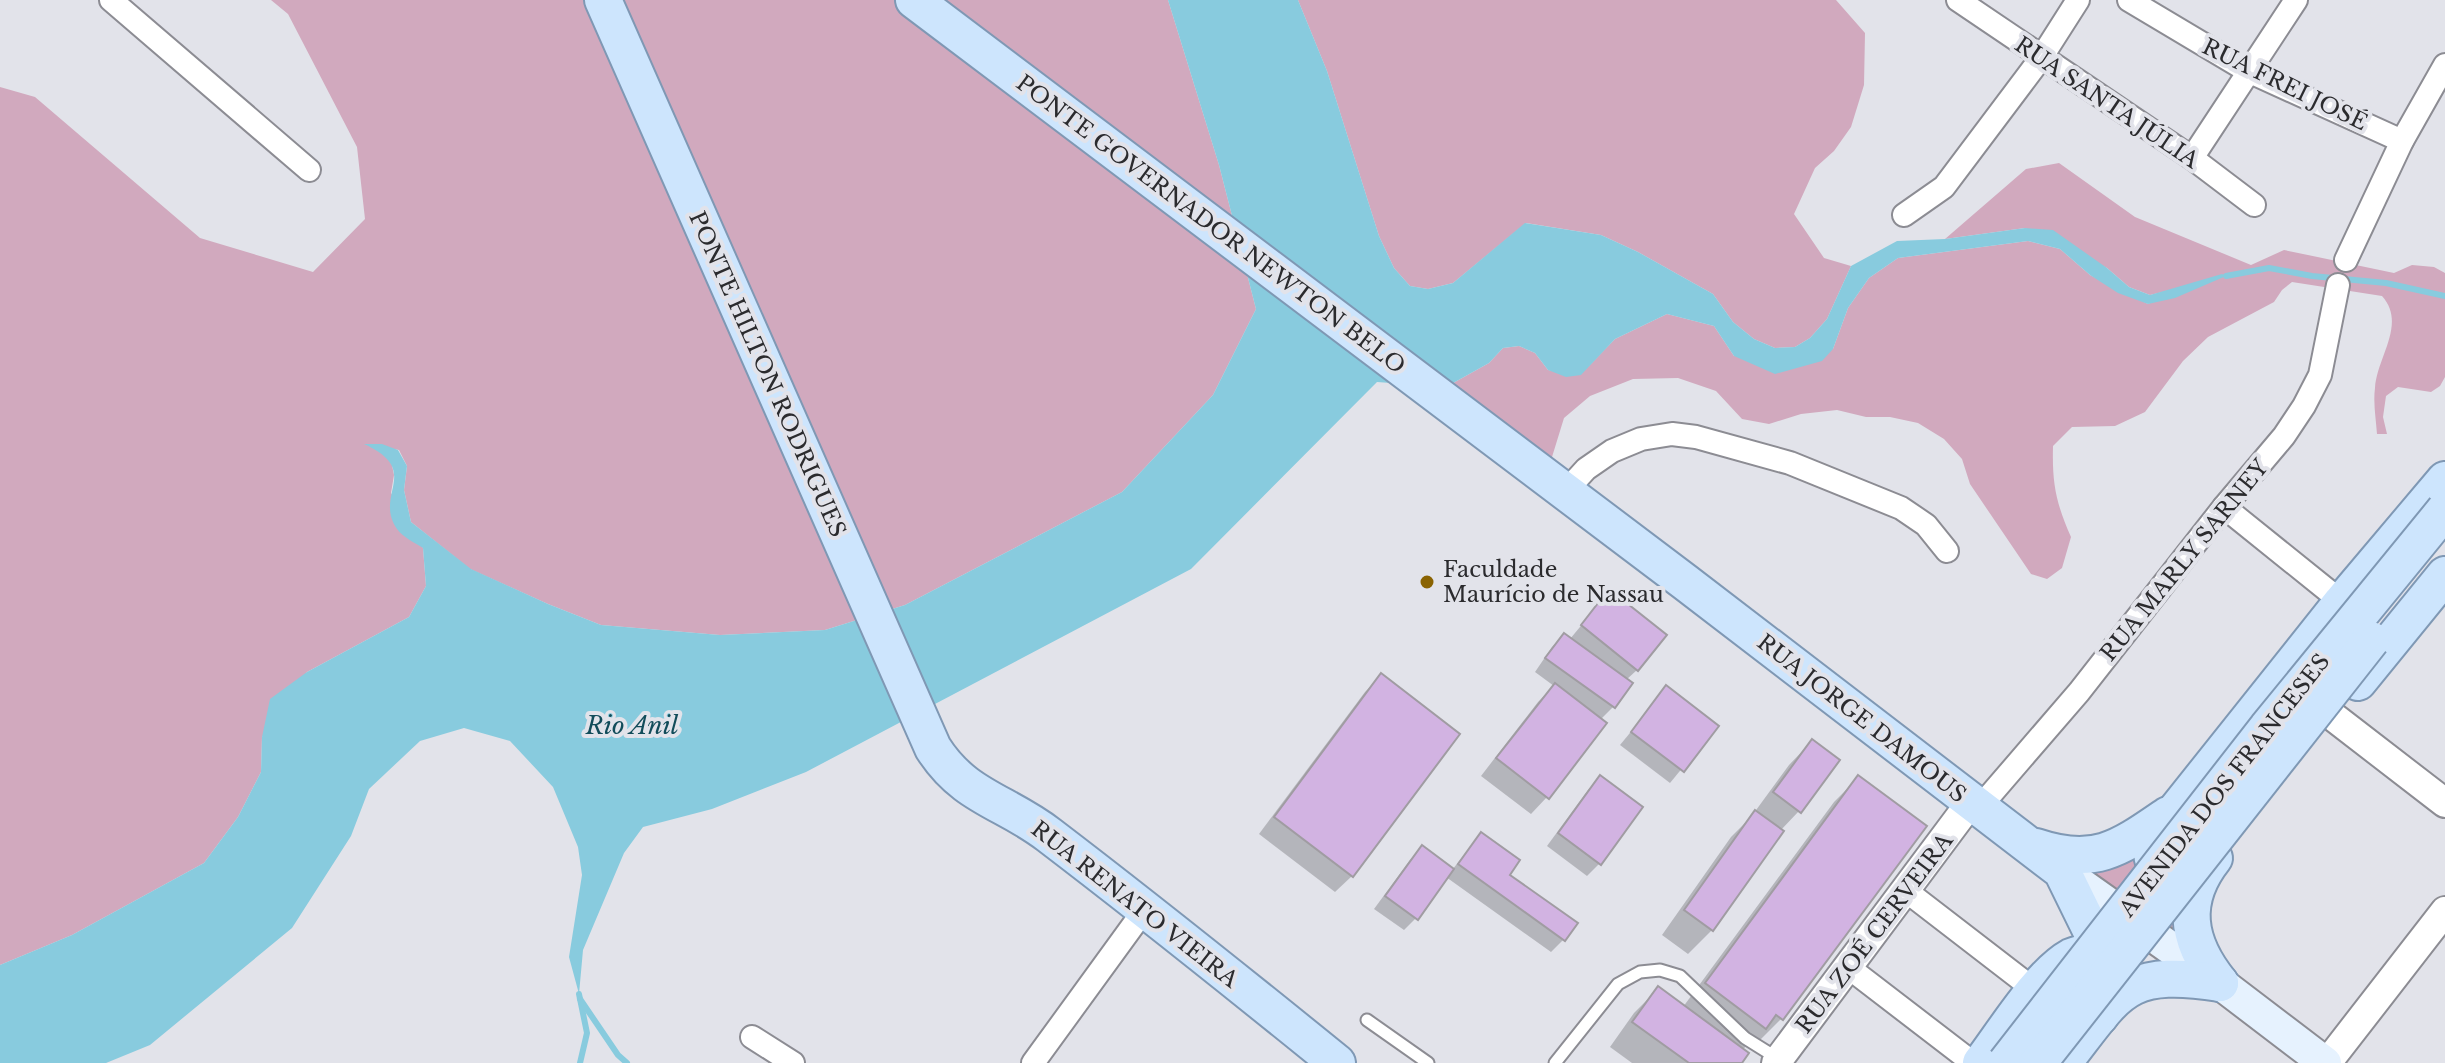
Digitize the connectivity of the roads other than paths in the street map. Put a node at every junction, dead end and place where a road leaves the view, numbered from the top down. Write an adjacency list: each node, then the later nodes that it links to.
1 (111, 0): 13 (street)
2 (603, 0): 28 (main road, PONTE HILTON RODRIGUES)
3 (914, 0): 18 (main road, PONTE GOVERNADOR NEWTON BELO)
4 (1958, 0): 8 (street, RUA SANTA JÚLIA)
5 (2078, 0): 8 (street)
6 (2129, 0): 10 (street, RUA FREI JOSÉ)
7 (2296, 0): 10 (street)
8 (2041, 58): 12 (street, RUA SANTA JÚLIA); 15 (street)
9 (2445, 65): 11 (street)
10 (2248, 71): 11 (street, RUA FREI JOSÉ); 12 (street)
11 (2402, 141): 16 (street)
12 (2192, 158): 14 (street, RUA SANTA JÚLIA)
13 (309, 170)
14 (2254, 205)
15 (1904, 215)
16 (2346, 260)
17 (2338, 285): 21 (street, RUA MARLY SARNEY)
18 (1508, 449): 20 (main road, RUA JORGE DAMOUS)
19 (2445, 480): 26 (main road)
20 (1565, 492): 24 (street); 30 (main road, RUA JORGE DAMOUS)
21 (2224, 507): 26 (street); 30 (street, RUA MARLY SARNEY)
22 (2445, 510): 53 (main road, AVENIDA DOS FRANCESES, bridge)
23 (2445, 549): 54 (main road, AVENIDA DOS FRANCESES, bridge)
24 (1947, 551)
25 (2445, 575): 27 (main road)
26 (2342, 602): 31 (main road)
27 (2331, 715): 29 (street); 34 (main road)
28 (933, 748): 36 (main road, RUA RENATO VIEIRA)
29 (2445, 803)
30 (1975, 805): 32 (main road, RUA JORGE DAMOUS); 35 (street, RUA ZOÉ CERVEIRA)
31 (2176, 809): 32 (main road); 34 (main road)
32 (2027, 844): 33 (main road, RUA JORGE DAMOUS)
33 (2062, 871): 39 (main road); 40 (main road, RUA JORGE DAMOUS)
34 (2204, 871): 40 (main road)
35 (1905, 890): 38 (street, RUA ZOÉ CERVEIRA); 41 (street)
36 (1145, 909): 47 (street); 48 (main road, RUA RENATO VIEIRA)
37 (2445, 911): 56 (street)
38 (1848, 967): 45 (street, RUA ZOÉ CERVEIRA); 51 (street)
39 (2109, 967): 41 (main road); 42 (main road)
40 (2220, 983): 42 (main road); 56 (main road, RUA JORGE DAMOUS)
41 (2036, 991): 52 (main road)
42 (2100, 1016): 55 (main road)
43 (1367, 1020): 49 (lane)
44 (752, 1037): 46 (street)
45 (1779, 1062): 50 (lane)
46 (793, 1063)
47 (1033, 1063)
48 (1337, 1063)
49 (1428, 1063)
50 (1555, 1063)
51 (1973, 1063)
52 (1981, 1063)
53 (2006, 1063)
54 (2038, 1063)
55 (2063, 1063)
56 (2326, 1063)

